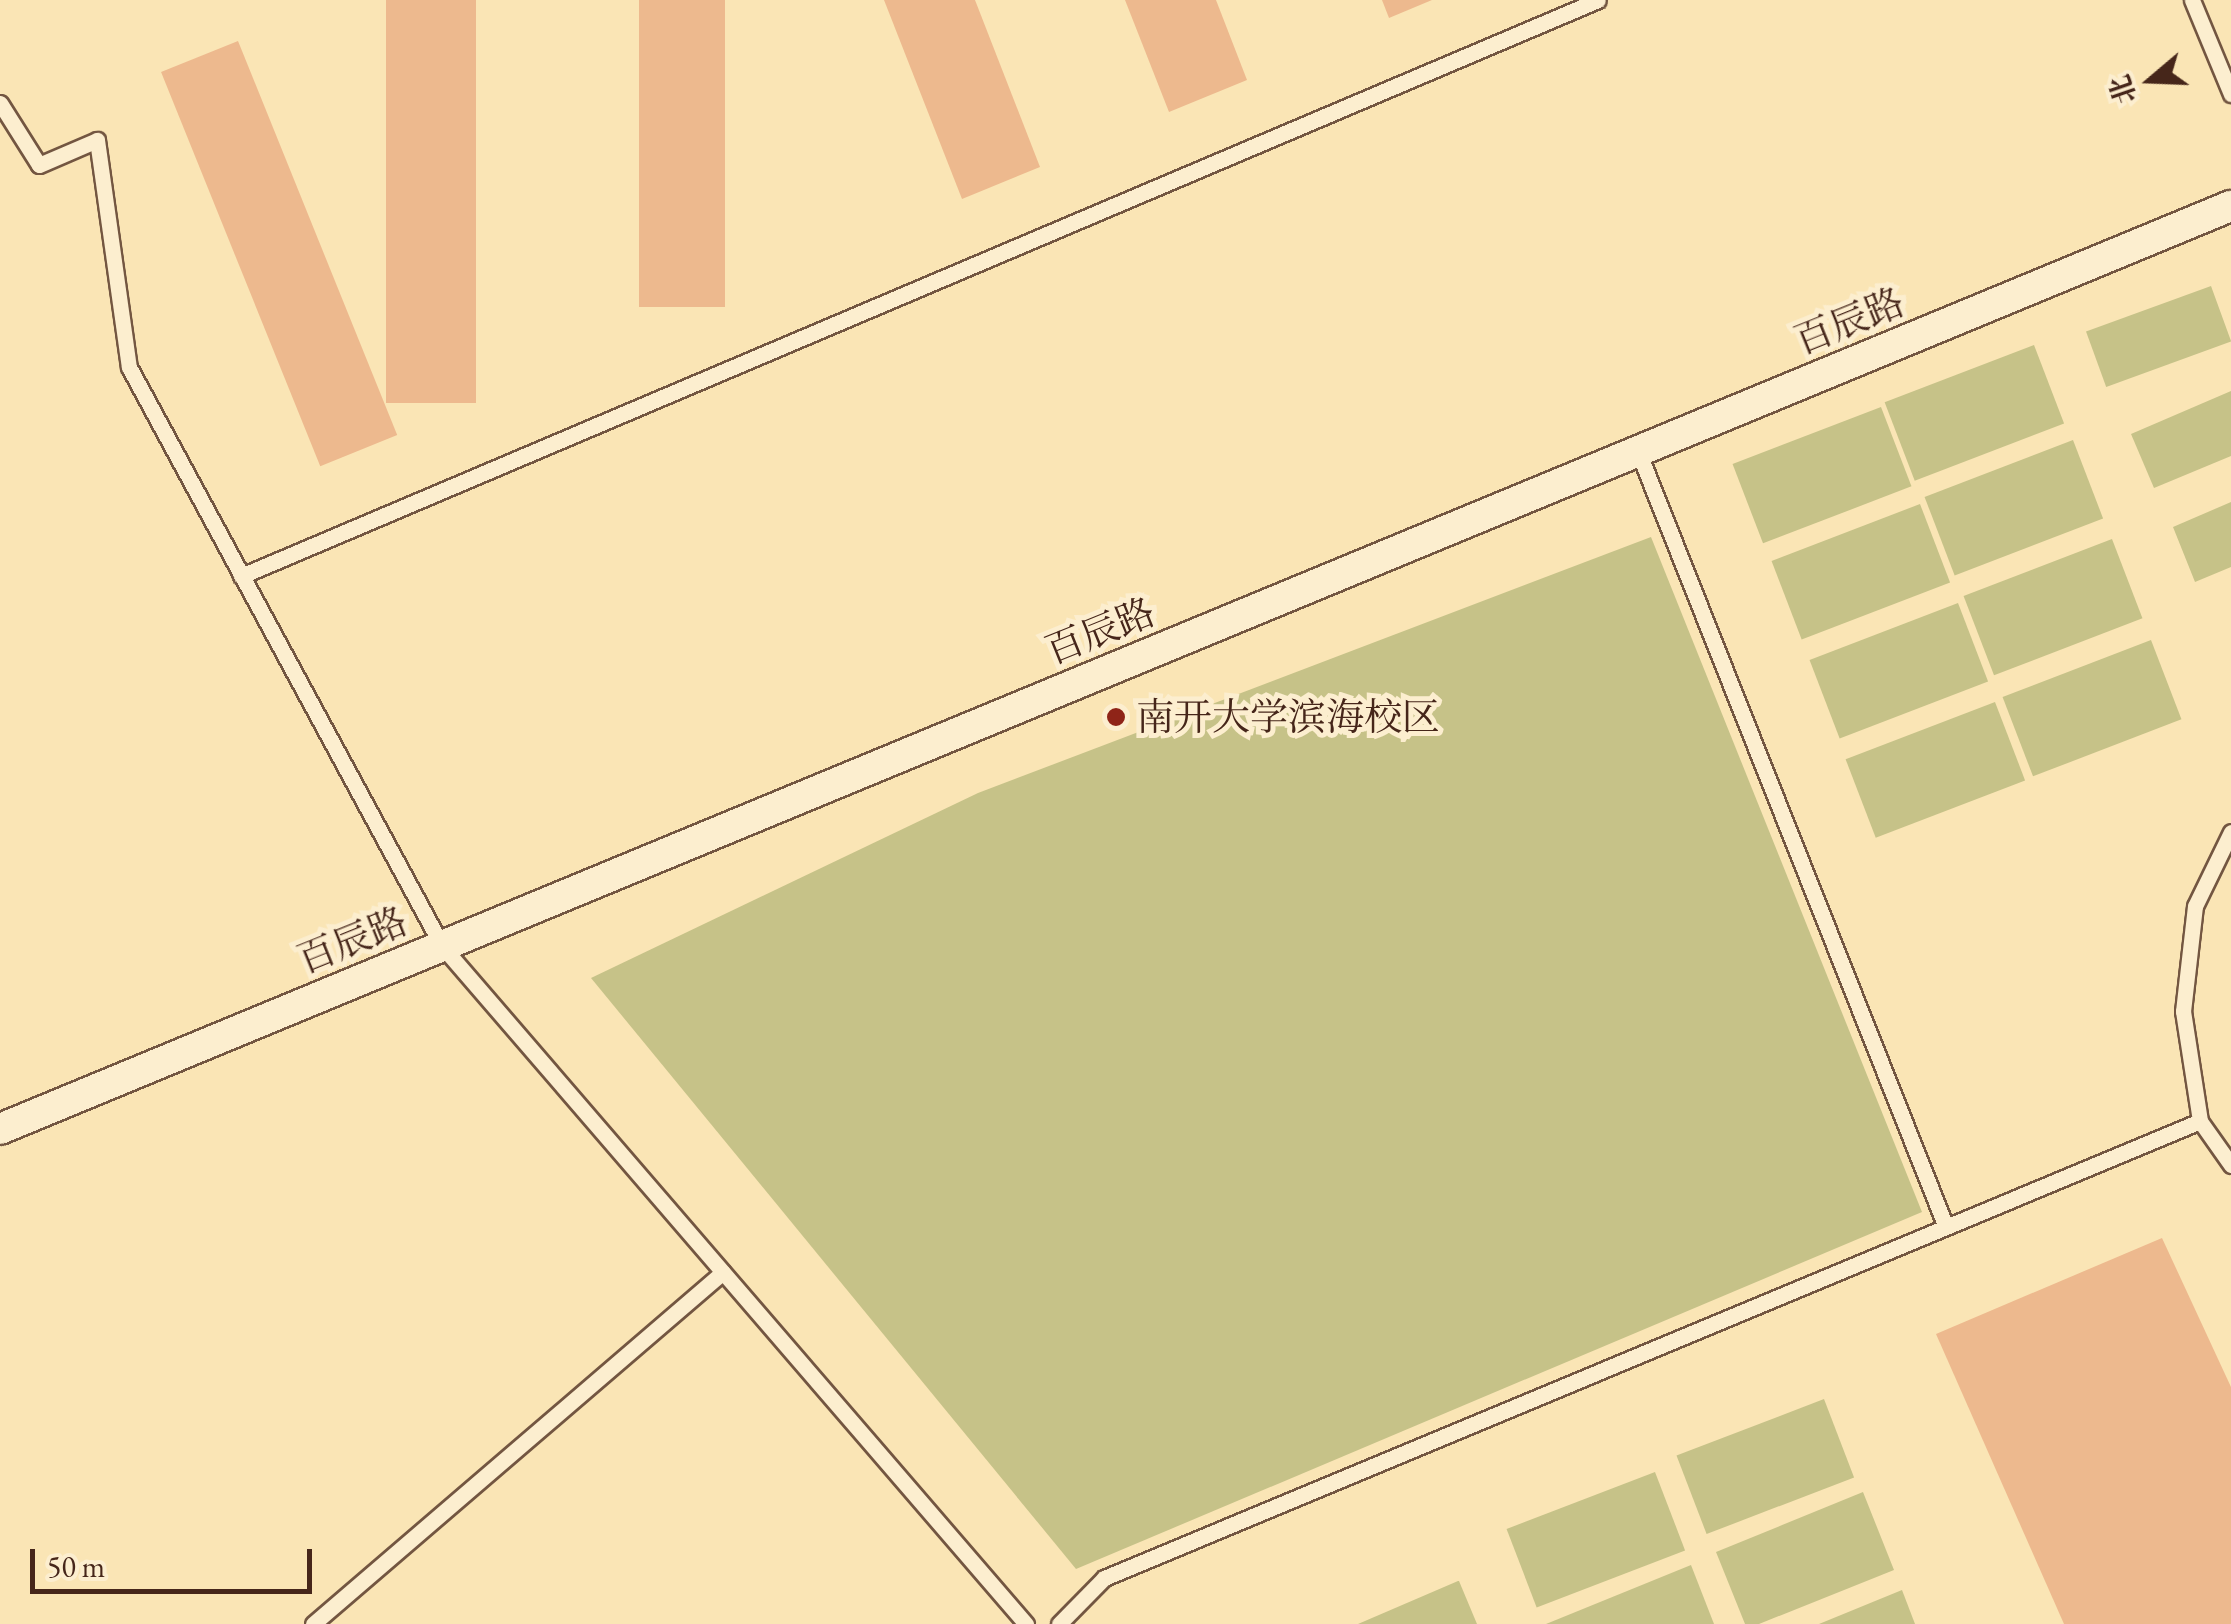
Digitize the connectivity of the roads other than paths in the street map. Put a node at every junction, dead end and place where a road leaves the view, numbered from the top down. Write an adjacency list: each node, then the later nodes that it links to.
1 (1598, 0): 7 (lane)
2 (2192, 0): 3 (lane)
3 (2231, 94)
4 (0, 104): 7 (lane)
5 (2231, 206): 6 (street, 百辰路)
6 (1638, 451): 9 (street, 百辰路); 13 (lane)
7 (242, 576): 9 (lane)
8 (2231, 832): 10 (lane)
9 (442, 946): 11 (street, 百辰路); 14 (lane)
10 (2200, 1121): 12 (lane); 13 (lane)
11 (0, 1129)
12 (2231, 1165)
13 (1946, 1227): 17 (lane)
14 (723, 1272): 15 (lane); 16 (lane)
15 (313, 1624)
16 (1026, 1624)
17 (1059, 1624)

